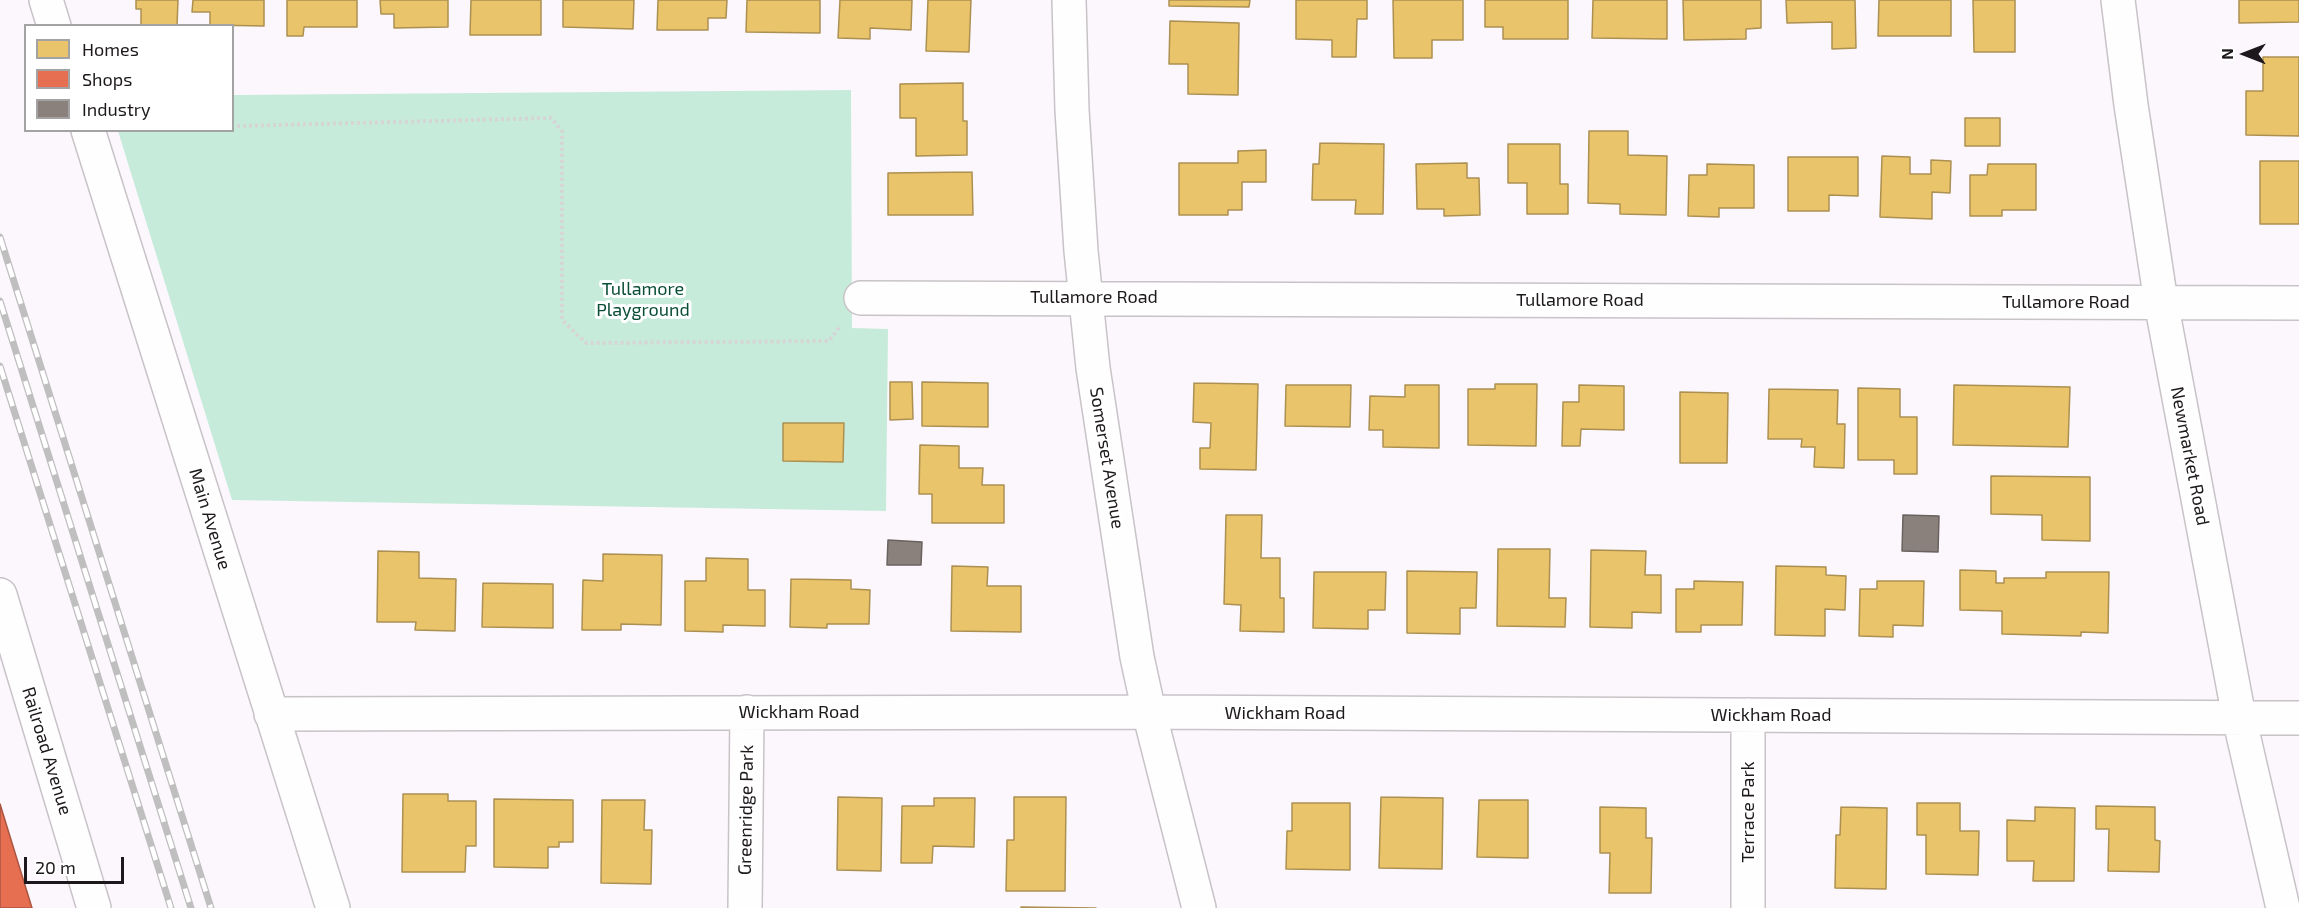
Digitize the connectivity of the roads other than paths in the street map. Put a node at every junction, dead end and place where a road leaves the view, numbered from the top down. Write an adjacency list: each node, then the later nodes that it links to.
1 (46, 0): 4 (street)
2 (1070, 0): 6 (street, Somerset Avenue)
3 (2118, 0): 8 (street, Newmarket Road)
4 (53, 24)
5 (89, 132): 13 (street, Main Avenue)
6 (1085, 297): 7 (street, Tullamore Road); 8 (street, Tullamore Road); 12 (street, Somerset Avenue)
7 (861, 298)
8 (2162, 302): 9 (street, Tullamore Road); 15 (street, Newmarket Road)
9 (2299, 303)
10 (3, 615): 17 (street, Railroad Avenue)
11 (747, 712): 12 (street, Wickham Road); 13 (street, Wickham Road); 19 (street, Greenridge Park)
12 (1149, 712): 14 (street, Wickham Road); 20 (street, Somerset Avenue)
13 (271, 714): 18 (street, Main Avenue)
14 (1748, 715): 15 (street, Wickham Road); 21 (street, Terrace Park)
15 (2239, 717): 16 (street, Wickham Road); 22 (street, Newmarket Road)
16 (2299, 718)
17 (94, 908)
18 (333, 908)
19 (745, 908)
20 (1199, 908)
21 (1748, 908)
22 (2283, 908)

